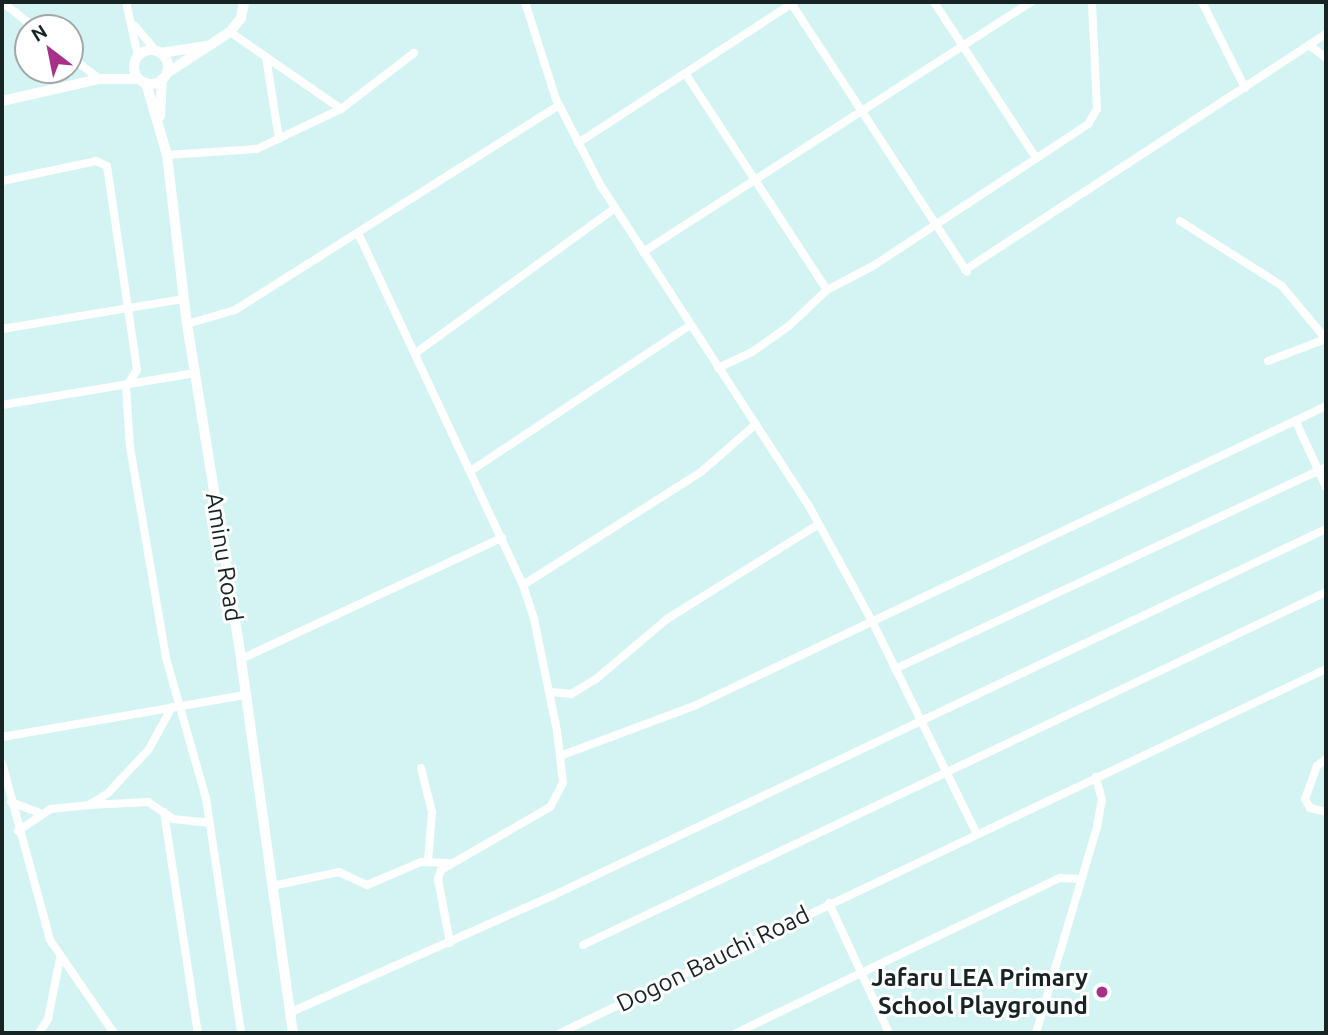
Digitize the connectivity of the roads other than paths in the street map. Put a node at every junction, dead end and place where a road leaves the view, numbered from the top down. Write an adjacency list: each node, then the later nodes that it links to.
1 (2, 2): 10 (street)
2 (126, 2): 11 (street)
3 (244, 2): 12 (street)
4 (526, 2): 29 (street)
5 (934, 2): 16 (street)
6 (1031, 2): 16 (street)
7 (1092, 2): 36 (street)
8 (1202, 2): 27 (street)
9 (792, 3): 23 (street); 31 (street)
10 (17, 14)
11 (133, 23): 17 (street); 21 (street)
12 (230, 32): 15 (street); 19 (street)
13 (1326, 34): 14 (street)
14 (1309, 45): 20 (street); 27 (street)
15 (209, 46): 17 (street); 24 (street)
16 (964, 46): 31 (street); 36 (street)
17 (158, 52): 21 (street); 24 (street)
18 (414, 54): 30 (street)
19 (266, 57): 30 (street); 33 (street)
20 (1326, 58)
21 (136, 60): 25 (street); 26 (street, Aminu Road)
22 (84, 65): 25 (street)
23 (685, 73): 34 (street); 38 (street)
24 (165, 76): 26 (street); 32 (street)
25 (103, 78): 26 (street); 28 (street)
26 (142, 81): 32 (street, Aminu Road)
27 (1245, 88): 41 (street)
28 (2, 101)
29 (559, 105): 34 (street); 42 (street)
30 (341, 109): 33 (street)
31 (863, 110): 38 (street); 41 (street)
32 (160, 122): 35 (street, Aminu Road)
33 (279, 139): 35 (street)
34 (578, 143): 39 (street)
35 (167, 155): 45 (street, Aminu Road)
36 (1036, 158): 41 (street)
37 (2, 181): 46 (street)
38 (756, 182): 43 (street); 44 (street)
39 (615, 208): 43 (street); 51 (street)
40 (1180, 221): 50 (street)
41 (936, 224): 44 (street)
42 (359, 235): 47 (street); 51 (street)
43 (643, 251): 48 (street)
44 (827, 290): 53 (street)
45 (183, 299): 46 (street); 47 (street, Aminu Road)
46 (128, 309): 49 (street); 55 (street)
47 (187, 324): 54 (street, Aminu Road)
48 (690, 326): 53 (street); 61 (street)
49 (2, 329)
50 (1325, 339): 52 (street)
51 (417, 352): 61 (street)
52 (1268, 361)
53 (718, 368): 59 (street)
54 (195, 373): 55 (street); 69 (street, Aminu Road)
55 (125, 387): 56 (street); 74 (street)
56 (2, 405)
57 (1326, 406): 58 (street)
58 (1296, 422): 60 (street); 68 (street)
59 (756, 424): 63 (street); 66 (street)
60 (1322, 469): 62 (street); 70 (street)
61 (471, 470): 65 (street)
62 (1326, 487)
63 (819, 524): 68 (street); 72 (street)
64 (1326, 529): 75 (street)
65 (502, 538): 66 (street); 69 (street)
66 (523, 585): 72 (street)
67 (1326, 592): 81 (street)
68 (873, 623): 70 (street); 77 (street)
69 (241, 659): 73 (street, Aminu Road)
70 (895, 668): 75 (street)
71 (1326, 669): 82 (street, Dogon Bauchi Road)
72 (551, 692): 77 (street)
73 (246, 695): 74 (street); 94 (street, Aminu Road)
74 (174, 706): 76 (street); 84 (street); 88 (street)
75 (920, 719): 81 (street); 96 (street)
76 (2, 737)
77 (559, 756): 92 (street)
78 (1326, 758): 85 (street)
79 (2, 763): 83 (street)
80 (421, 768): 91 (street)
81 (947, 773): 90 (street); 97 (street)
82 (1096, 777): 90 (street, Dogon Bauchi Road); 93 (street)
83 (11, 802): 86 (street); 89 (street)
84 (89, 805): 86 (street); 87 (street)
85 (1326, 812)
86 (42, 814): 89 (street)
87 (168, 817): 88 (street); 103 (street)
88 (209, 823): 104 (street)
89 (18, 831): 98 (street)
90 (976, 832): 95 (street, Dogon Bauchi Road)
91 (428, 862): 92 (street); 94 (street)
92 (448, 863): 96 (street)
93 (1081, 879): 99 (street); 109 (street)
94 (272, 886): 100 (street, Aminu Road)
95 (829, 903): 99 (street); 106 (street, Dogon Bauchi Road)
96 (450, 943): 100 (street)
97 (583, 945)
98 (60, 958): 101 (street); 102 (street)
99 (864, 971): 107 (street); 108 (street)
100 (289, 1013): 105 (street, Aminu Road)
101 (39, 1033)
102 (114, 1033)
103 (198, 1033)
104 (242, 1033)
105 (293, 1033)
106 (560, 1033)
107 (736, 1033)
108 (889, 1033)
109 (1036, 1033)

